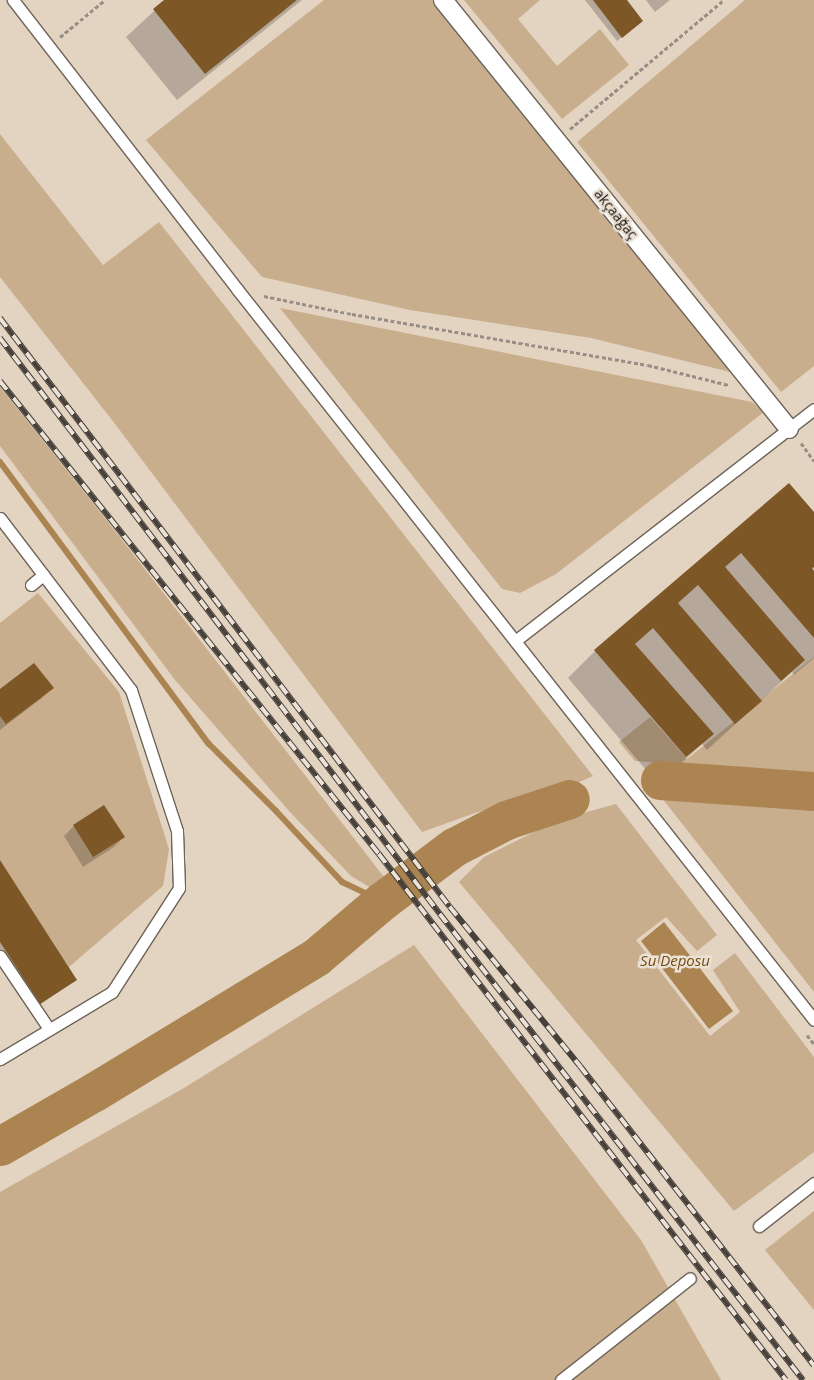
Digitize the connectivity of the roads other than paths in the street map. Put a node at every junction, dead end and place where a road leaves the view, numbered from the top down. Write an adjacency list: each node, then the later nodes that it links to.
1 (13, 0): 8 (lane)
2 (443, 0): 4 (street, akçaağaç)
3 (814, 409): 4 (lane)
4 (789, 429): 8 (lane)
5 (0, 518): 6 (lane)
6 (43, 575): 7 (lane); 11 (lane)
7 (31, 585)
8 (515, 641): 10 (lane)
9 (0, 956): 11 (lane)
10 (814, 1020)
11 (49, 1029): 12 (lane)
12 (0, 1059)
13 (814, 1183): 14 (lane)
14 (759, 1226)
15 (690, 1278): 16 (lane)
16 (561, 1380)

